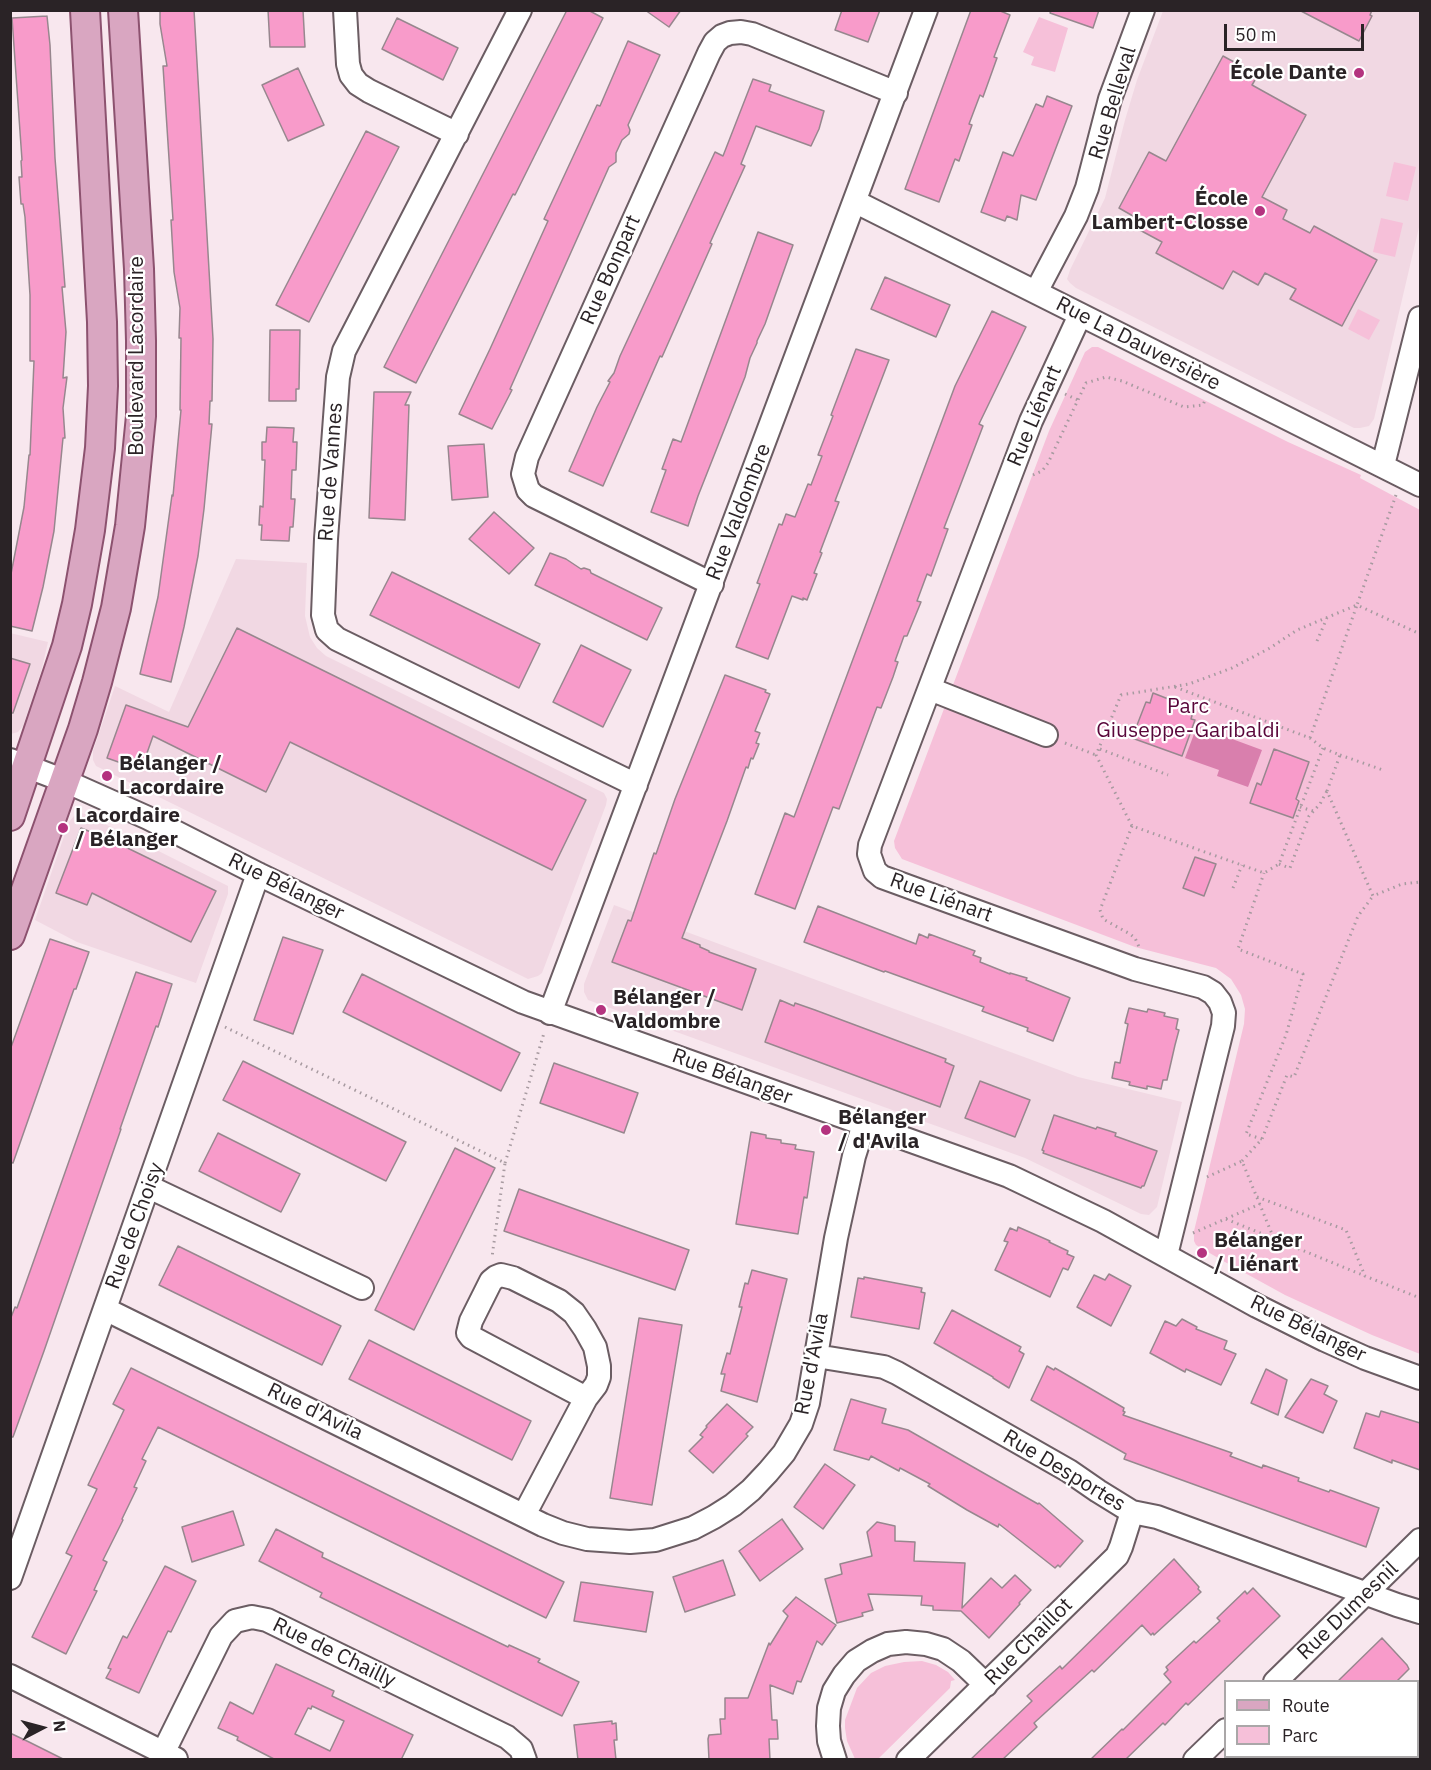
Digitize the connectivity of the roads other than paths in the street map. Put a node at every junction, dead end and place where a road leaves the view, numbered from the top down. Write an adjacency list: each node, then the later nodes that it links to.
1 (85, 10): 18 (main road, Boulevard Lacordaire)
2 (123, 10): 19 (main road, Boulevard Lacordaire)
3 (345, 10): 8 (street)
4 (520, 10): 8 (street, Rue de Vannes)
5 (926, 10): 7 (street, Rue Valdombre)
6 (1143, 10): 10 (street, Rue Belleval)
7 (896, 93): 9 (street, Rue Valdombre); 15 (street, Rue Bonpart)
8 (457, 134): 20 (street, Rue de Vannes)
9 (856, 202): 10 (street, Rue La Dauversière); 15 (street, Rue Valdombre)
10 (1036, 292): 11 (street, Rue La Dauversière)
11 (1080, 315): 13 (street, Rue La Dauversière); 16 (street, Rue Liénart)
12 (1420, 318): 13 (street)
13 (1383, 465): 14 (street, Rue La Dauversière)
14 (1420, 485)
15 (712, 584): 20 (street, Rue Valdombre)
16 (930, 689): 17 (street); 27 (street, Rue Liénart)
17 (1046, 735)
18 (19, 764): 19 (street, Rue Bélanger); 21 (main road, Boulevard Lacordaire)
19 (65, 781): 22 (street, Rue Bélanger); 23 (main road, Boulevard Lacordaire)
20 (636, 785): 24 (street, Rue Valdombre)
21 (10, 816)
22 (258, 874): 24 (street, Rue Bélanger); 26 (street, Rue de Choisy)
23 (10, 935)
24 (547, 1023): 25 (street, Rue Bélanger)
25 (864, 1124): 27 (street, Rue Bélanger); 30 (street, Rue d'Avila)
26 (149, 1187): 28 (street); 29 (street, Rue de Choisy)
27 (1166, 1255): 31 (street, Rue Bélanger)
28 (362, 1288)
29 (105, 1309): 34 (street, Rue d'Avila); 36 (street, Rue de Choisy)
30 (816, 1356): 33 (street, Rue Desportes); 34 (street, Rue d'Avila)
31 (1420, 1378)
32 (586, 1398): 32 (street); 34 (street)
33 (1132, 1512): 37 (street, Rue Desportes); 41 (street, Rue Chaillot)
34 (524, 1515)
35 (1420, 1540): 37 (street, Rue Dumesnil)
36 (10, 1578)
37 (1365, 1594): 38 (street, Rue Desportes); 40 (street, Rue Dumesnil)
38 (1420, 1612)
39 (10, 1676): 43 (street)
40 (1277, 1680)
41 (986, 1685): 46 (street); 47 (street, Rue Chaillot)
42 (1224, 1732): 44 (street)
43 (170, 1756): 45 (street, Rue de Chailly)
44 (1197, 1759)
45 (525, 1760)
46 (835, 1760)
47 (908, 1760)

